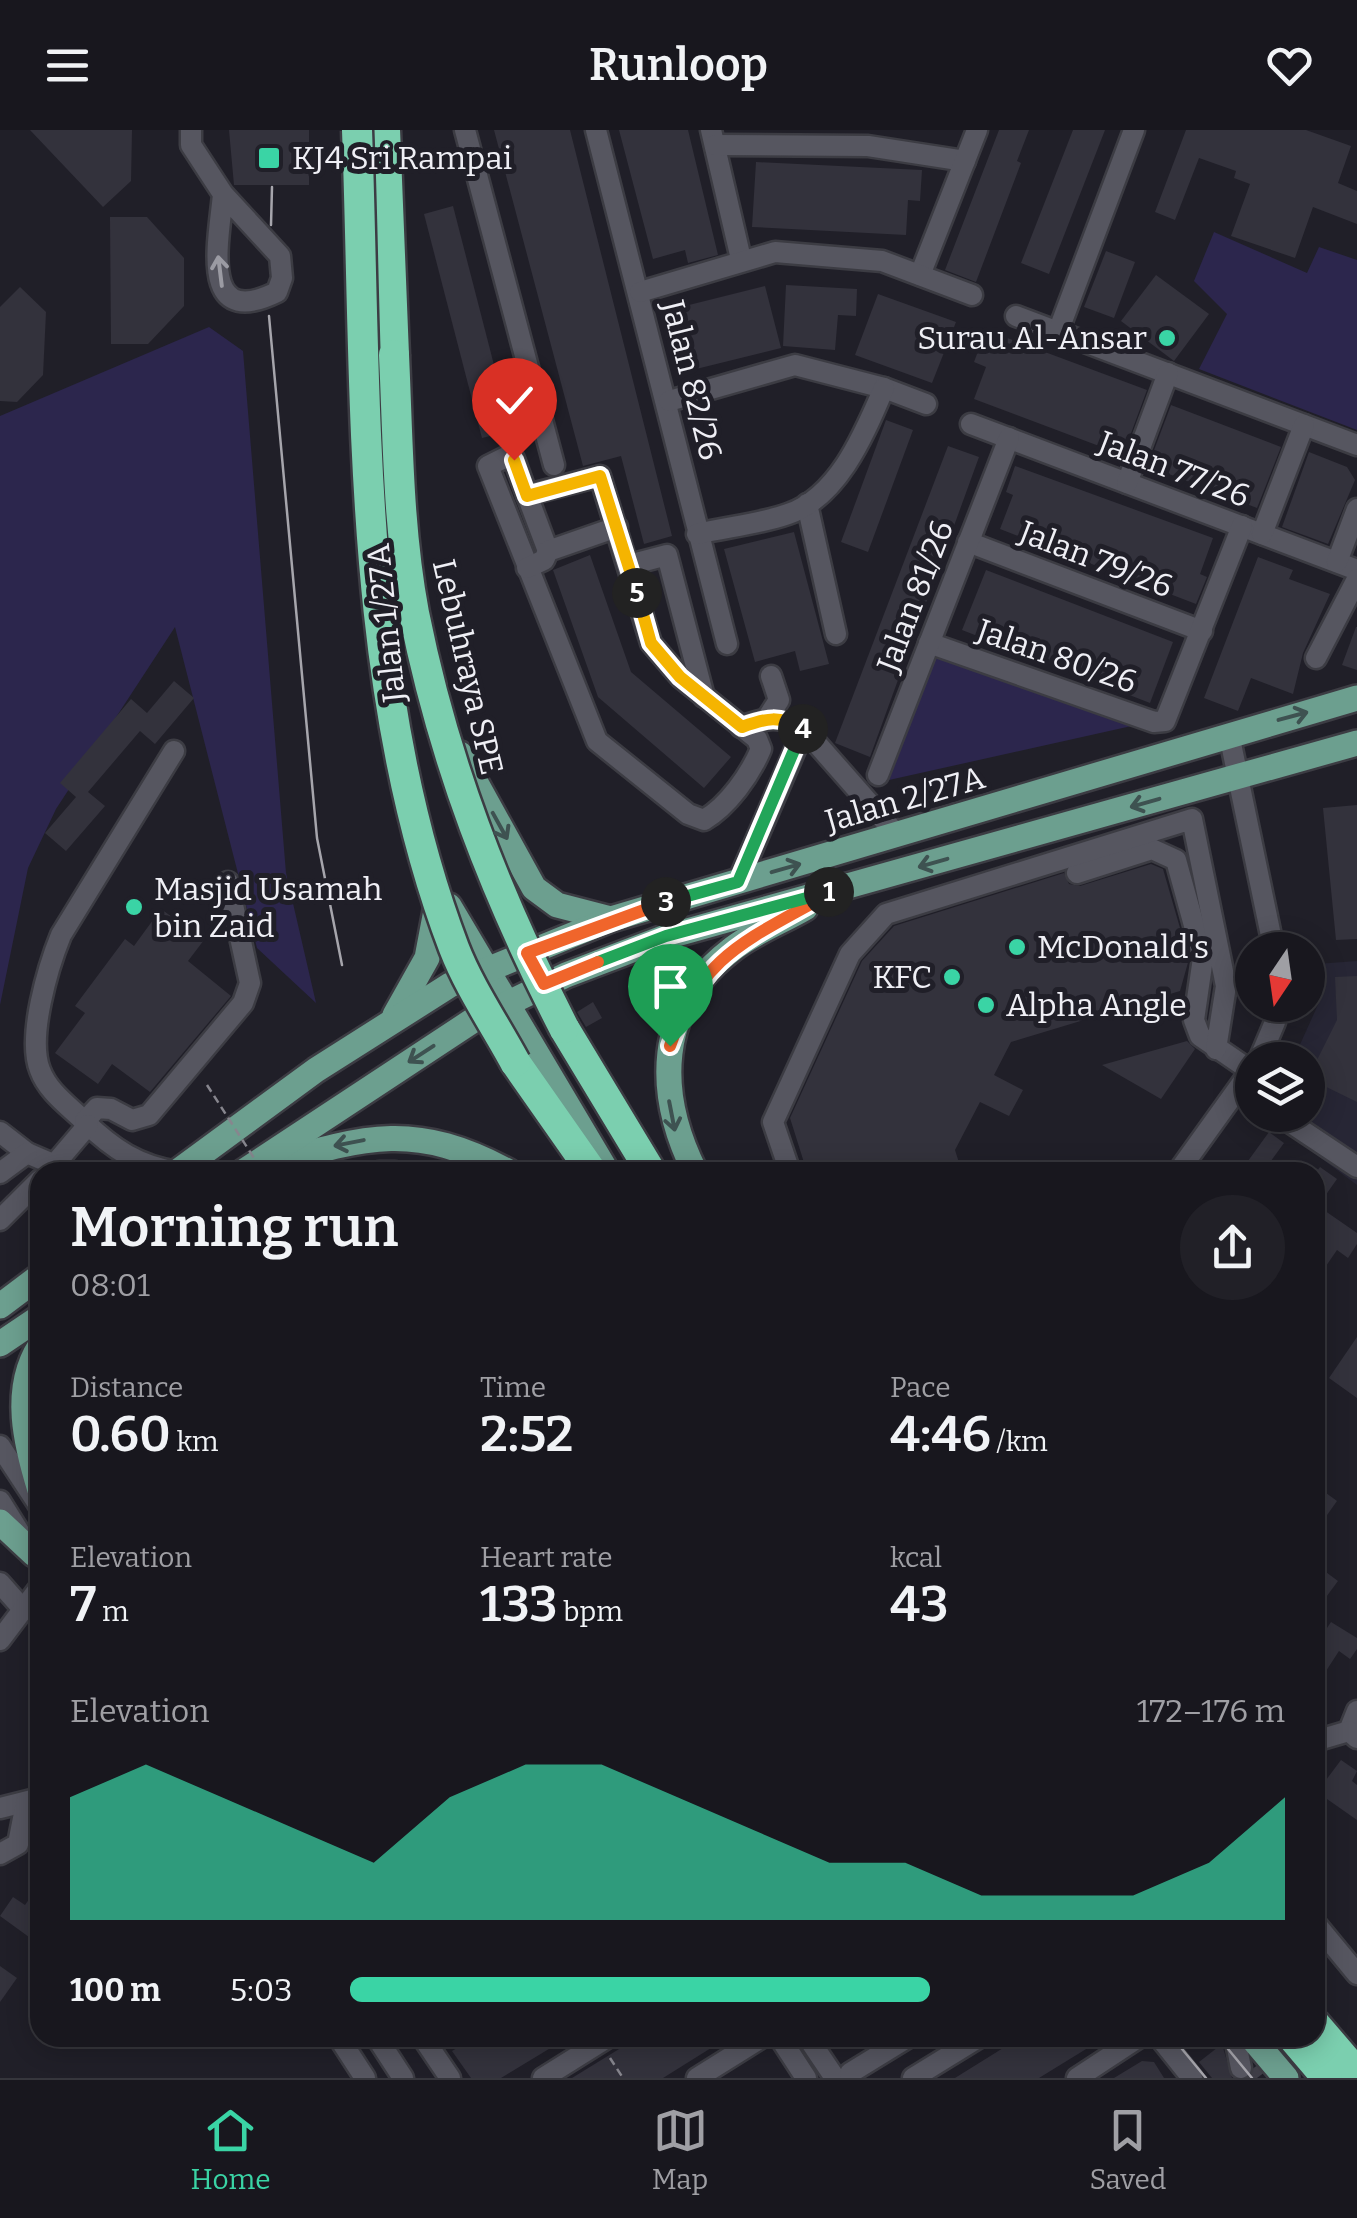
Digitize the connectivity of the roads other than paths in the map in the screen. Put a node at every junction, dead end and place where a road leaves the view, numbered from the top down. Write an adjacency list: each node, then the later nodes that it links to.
1 (191, 130): 12 (street)
2 (353, 130): 62 (main road, Jalan 1/27A); 89 (highway, Lebuhraya SPE, bridge)
3 (386, 130): 91 (highway, Lebuhraya SPE, bridge)
4 (393, 130): 47 (main road, Jalan 1/27A)
5 (465, 130): 27 (street)
6 (596, 130): 15 (street, Jalan 82/26)
7 (977, 130): 11 (street)
8 (1134, 130): 18 (street)
9 (713, 138): 10 (street); 13 (street)
10 (871, 138): 11 (street)
11 (964, 161): 14 (street)
12 (223, 194): 12 (street, one-way to 12)
13 (741, 259): 14 (street); 15 (street)
14 (920, 275): 16 (street)
15 (640, 292): 21 (street, Jalan 82/26)
16 (972, 295)
17 (1016, 316): 18 (street)
18 (1058, 332): 19 (street)
19 (1168, 374): 24 (street); 28 (street)
20 (884, 388): 21 (street); 22 (street); 30 (street)
21 (669, 402): 34 (street, Jalan 82/26)
22 (926, 404)
23 (971, 424): 25 (street, Jalan 77/26)
24 (1304, 424): 26 (street); 33 (street)
25 (1009, 438): 28 (street, Jalan 77/26); 35 (street, Jalan 81/26)
26 (1357, 445)
27 (554, 465)
28 (1126, 483): 33 (street, Jalan 77/26)
29 (527, 496): 32 (street); 36 (street); 39 (street)
30 (807, 504): 34 (street); 42 (street)
31 (1357, 508): 38 (street)
32 (617, 527): 36 (street); 37 (street)
33 (1252, 530): 38 (street, Jalan 77/26); 41 (street)
34 (697, 534): 44 (street, Jalan 82/26)
35 (968, 542): 41 (street, Jalan 79/26); 43 (street, Jalan 81/26)
36 (548, 551): 39 (street)
37 (629, 566): 48 (street); 48 (street)
38 (1347, 566)
39 (527, 568): 51 (street)
40 (1357, 579): 45 (street)
41 (1202, 632): 43 (street, Jalan 80/26)
42 (836, 634)
43 (929, 643): 56 (street, Jalan 81/26)
44 (727, 644)
45 (1316, 658)
46 (771, 676): 50 (street)
47 (418, 680): 64 (main road, one-way to 64); 66 (main road, Jalan 1/27A)
48 (704, 696): 51 (street)
49 (1357, 698): 53 (main road, Jalan 2/27A, one-way to 49)
50 (768, 717): 51 (street); 52 (street)
51 (742, 727)
52 (804, 729): 58 (street); 61 (street)
53 (1230, 739): 57 (street); 58 (main road, Jalan 2/27A)
54 (1357, 744): 57 (main road)
55 (174, 750): 76 (street)
56 (878, 775)
57 (1240, 777): 63 (main road, one-way to 63); 65 (street)
58 (898, 836): 61 (main road, Jalan 2/27A, one-way to 58)
59 (1078, 873): 73 (street)
60 (228, 882): 76 (street)
61 (738, 882): 64 (main road, Jalan 2/27A)
62 (440, 890): 67 (main road, Jalan 1/27A); 71 (main road)
63 (835, 890): 68 (main road); 93 (main road, one-way to 93)
64 (611, 919): 66 (main road, Jalan 2/27A)
65 (1270, 932)
66 (527, 953): 67 (main road, Jalan 2/27A); 68 (main road, Jalan 1/27A)
67 (486, 970): 69 (main road, Jalan 1/27A); 71 (main road, Jalan 2/27A)
68 (544, 984): 69 (main road); 70 (main road, Jalan 1/27A)
69 (505, 1004): 72 (main road, Jalan 1/27A); 86 (main road, one-way to 86)
70 (565, 1020): 72 (main road); 92 (main road, Jalan 1/27A)
71 (389, 1024): 85 (main road, Jalan 2/27A)
72 (525, 1037): 90 (main road, Jalan 1/27A)
73 (1216, 1048): 74 (street); 94 (street)
74 (1235, 1067)
75 (1235, 1099): 95 (street)
76 (86, 1123): 79 (street); 82 (street)
77 (0, 1132): 80 (street)
78 (1305, 1132): 96 (street)
79 (109, 1146): 83 (street); 84 (street)
80 (27, 1152): 81 (street); 97 (street)
81 (38, 1162)
82 (56, 1162)
83 (114, 1162)
84 (142, 1162)
85 (191, 1162)
86 (260, 1162)
87 (277, 1162): 88 (main road, one-way to 87)
88 (489, 1162)
89 (585, 1162)
90 (601, 1162)
91 (649, 1162)
92 (649, 1162)
93 (690, 1162)
94 (786, 1162)
95 (1186, 1162)
96 (1357, 1168)
97 (0, 1173)
98 (30, 1190): 99 (street)
99 (0, 1220)
100 (30, 1284): 101 (main road)
101 (0, 1306)
102 (30, 1324): 103 (main road)
103 (0, 1344)
104 (30, 1374): 106 (main road)
105 (0, 1446): 107 (street)
106 (30, 1451)
107 (30, 1492)
108 (0, 1500): 110 (street)
109 (0, 1522): 111 (main road)
110 (30, 1548)
111 (30, 1552)
112 (0, 1583): 114 (street)
113 (30, 1599): 114 (street)
114 (22, 1608): 115 (street)
115 (0, 1640)
116 (1354, 1727): 117 (street)
117 (1325, 1737)
118 (30, 1802): 119 (street)
119 (0, 1808)
120 (30, 1810): 121 (street)
121 (0, 1854)
122 (1325, 1935): 123 (street)
123 (1357, 1974)
124 (1325, 2036): 140 (highway)
125 (344, 2047): 142 (street)
126 (384, 2047): 143 (street)
127 (437, 2047): 144 (street)
128 (593, 2047): 145 (street)
129 (747, 2047): 146 (street)
130 (786, 2047): 147 (street)
131 (816, 2047): 141 (street)
132 (891, 2047): 141 (street)
133 (963, 2047): 148 (street)
134 (1124, 2047): 149 (street)
135 (1167, 2047): 150 (street)
136 (1276, 2047): 152 (highway)
137 (1301, 2047): 153 (highway)
138 (1314, 2047): 154 (main road)
139 (1240, 2050): 151 (main road)
140 (1357, 2074)
141 (843, 2076)
142 (365, 2078)
143 (403, 2078)
144 (450, 2078)
145 (543, 2078)
146 (697, 2078)
147 (806, 2078)
148 (913, 2078)
149 (1077, 2078)
150 (1192, 2078)
151 (1286, 2078)
152 (1302, 2078)
153 (1327, 2078)
154 (1340, 2078)

